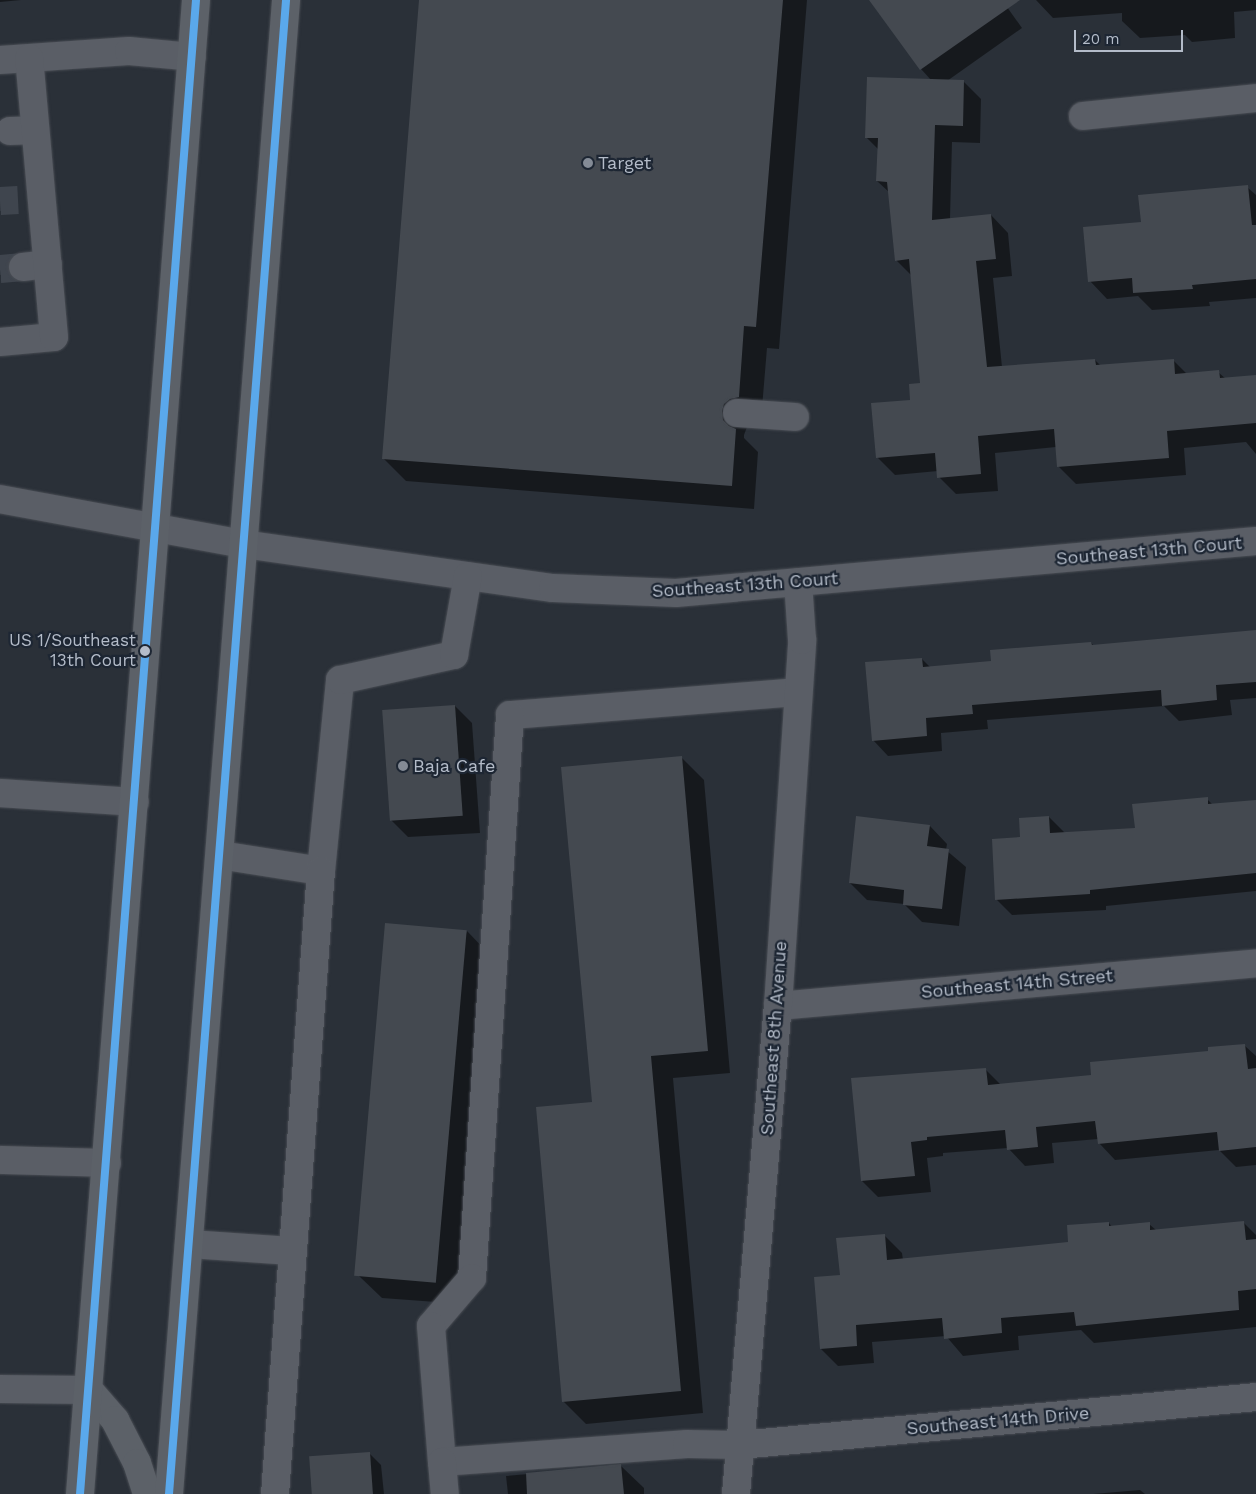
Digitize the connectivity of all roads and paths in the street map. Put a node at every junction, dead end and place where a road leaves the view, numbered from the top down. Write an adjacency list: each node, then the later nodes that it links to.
1 (196, 0): 3 (main road)
2 (286, 0): 14 (main road)
3 (192, 57): 4 (street); 12 (main road)
4 (29, 58): 5 (street); 8 (street)
5 (0, 60)
6 (1256, 98): 7 (street)
7 (1083, 116)
8 (0, 342)
9 (738, 413): 10 (street)
10 (795, 417)
11 (0, 498): 12 (street, Southeast 13th Court)
12 (156, 529): 14 (street, Southeast 13th Court); 19 (main road)
13 (1256, 541): 16 (street, Southeast 13th Court)
14 (243, 544): 15 (street, Southeast 13th Court); 20 (main road)
15 (468, 576): 16 (street, Southeast 13th Court); 21 (street)
16 (798, 582): 17 (street, Southeast 8th Avenue)
17 (798, 692): 23 (street, Southeast 8th Avenue); 32 (street)
18 (0, 793): 19 (street)
19 (135, 802): 25 (main road)
20 (220, 855): 21 (street); 26 (main road)
21 (321, 871): 27 (street)
22 (1256, 963): 23 (street, Southeast 14th Street)
23 (778, 1006): 31 (street, Southeast 8th Avenue)
24 (0, 1160): 25 (street)
25 (107, 1163): 29 (main road)
26 (190, 1244): 27 (street); 34 (main road)
27 (292, 1251): 35 (street)
28 (0, 1389): 29 (street)
29 (89, 1390): 33 (main road); 34 (main road)
30 (1256, 1398): 31 (street, Southeast 14th Drive)
31 (740, 1445): 32 (street, Southeast 14th Drive); 37 (street, Southeast 8th Avenue)
32 (442, 1462): 36 (street)
33 (80, 1494)
34 (166, 1494)
35 (275, 1494)
36 (445, 1494)
37 (736, 1494)

